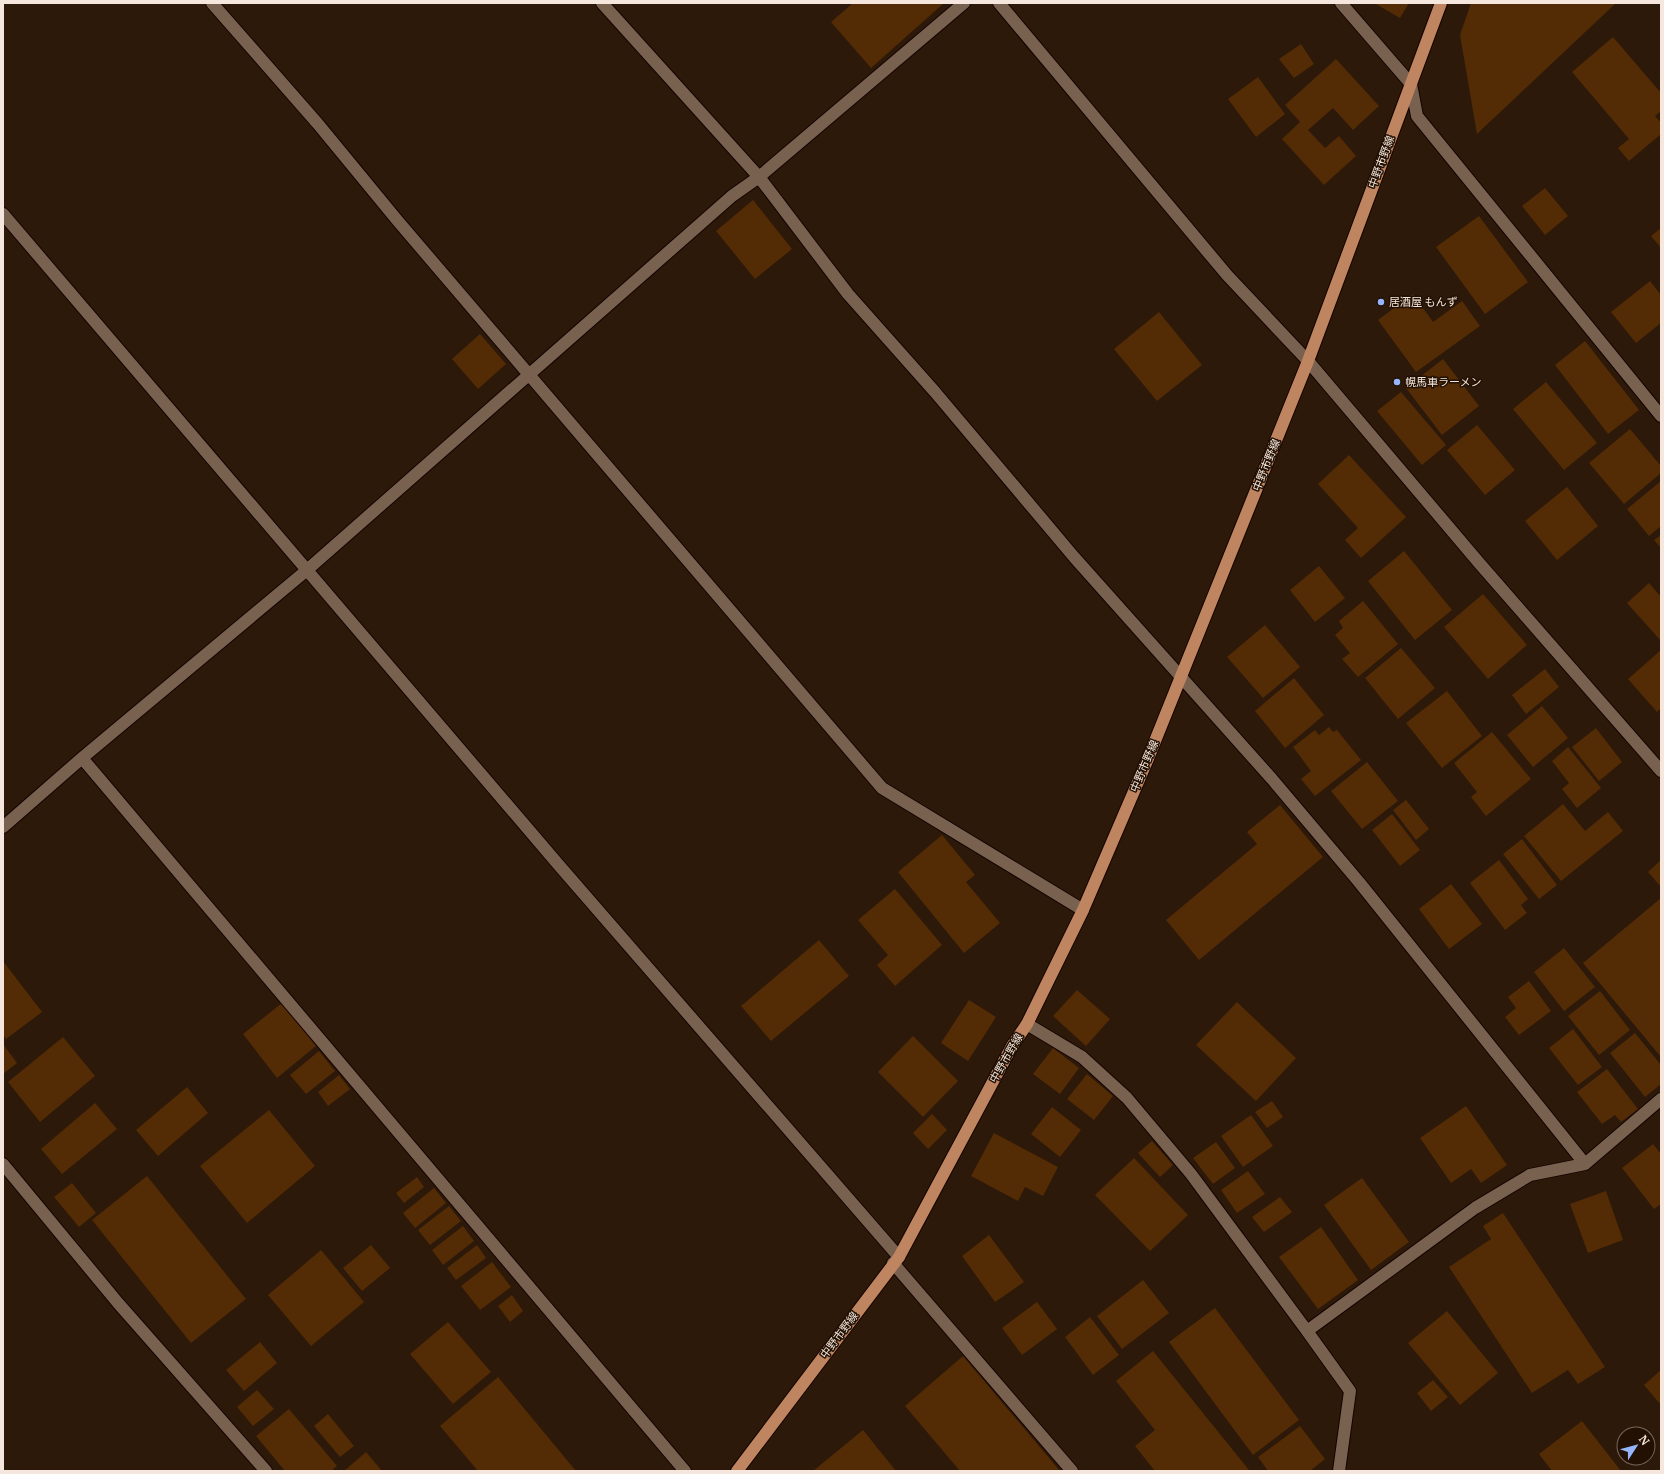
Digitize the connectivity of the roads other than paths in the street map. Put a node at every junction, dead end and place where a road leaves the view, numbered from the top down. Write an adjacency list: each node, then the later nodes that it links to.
1 (212, 3): 11 (street)
2 (602, 3): 8 (street)
3 (964, 3): 8 (street)
4 (999, 3): 10 (street)
5 (1341, 3): 7 (street)
6 (1441, 3): 7 (main road, 中野市野線)
7 (1411, 84): 10 (main road, 中野市野線); 12 (street)
8 (759, 177): 11 (street); 14 (street)
9 (3, 214): 13 (street)
10 (1308, 361): 14 (main road, 中野市野線); 16 (street)
11 (529, 375): 13 (street); 18 (street)
12 (1661, 416)
13 (307, 570): 15 (street); 23 (street)
14 (1181, 677): 18 (main road, 中野市野線); 22 (street)
15 (82, 758): 17 (street); 26 (street)
16 (1661, 771)
17 (3, 827)
18 (1083, 910): 19 (main road, 中野市野線)
19 (1027, 1024): 23 (main road, 中野市野線); 24 (street)
20 (1661, 1099): 22 (street)
21 (3, 1164): 25 (street)
22 (1585, 1164): 24 (street)
23 (896, 1260): 27 (main road, 中野市野線); 28 (street)
24 (1307, 1331): 29 (street)
25 (266, 1471)
26 (686, 1471)
27 (737, 1471)
28 (1072, 1471)
29 (1339, 1471)

